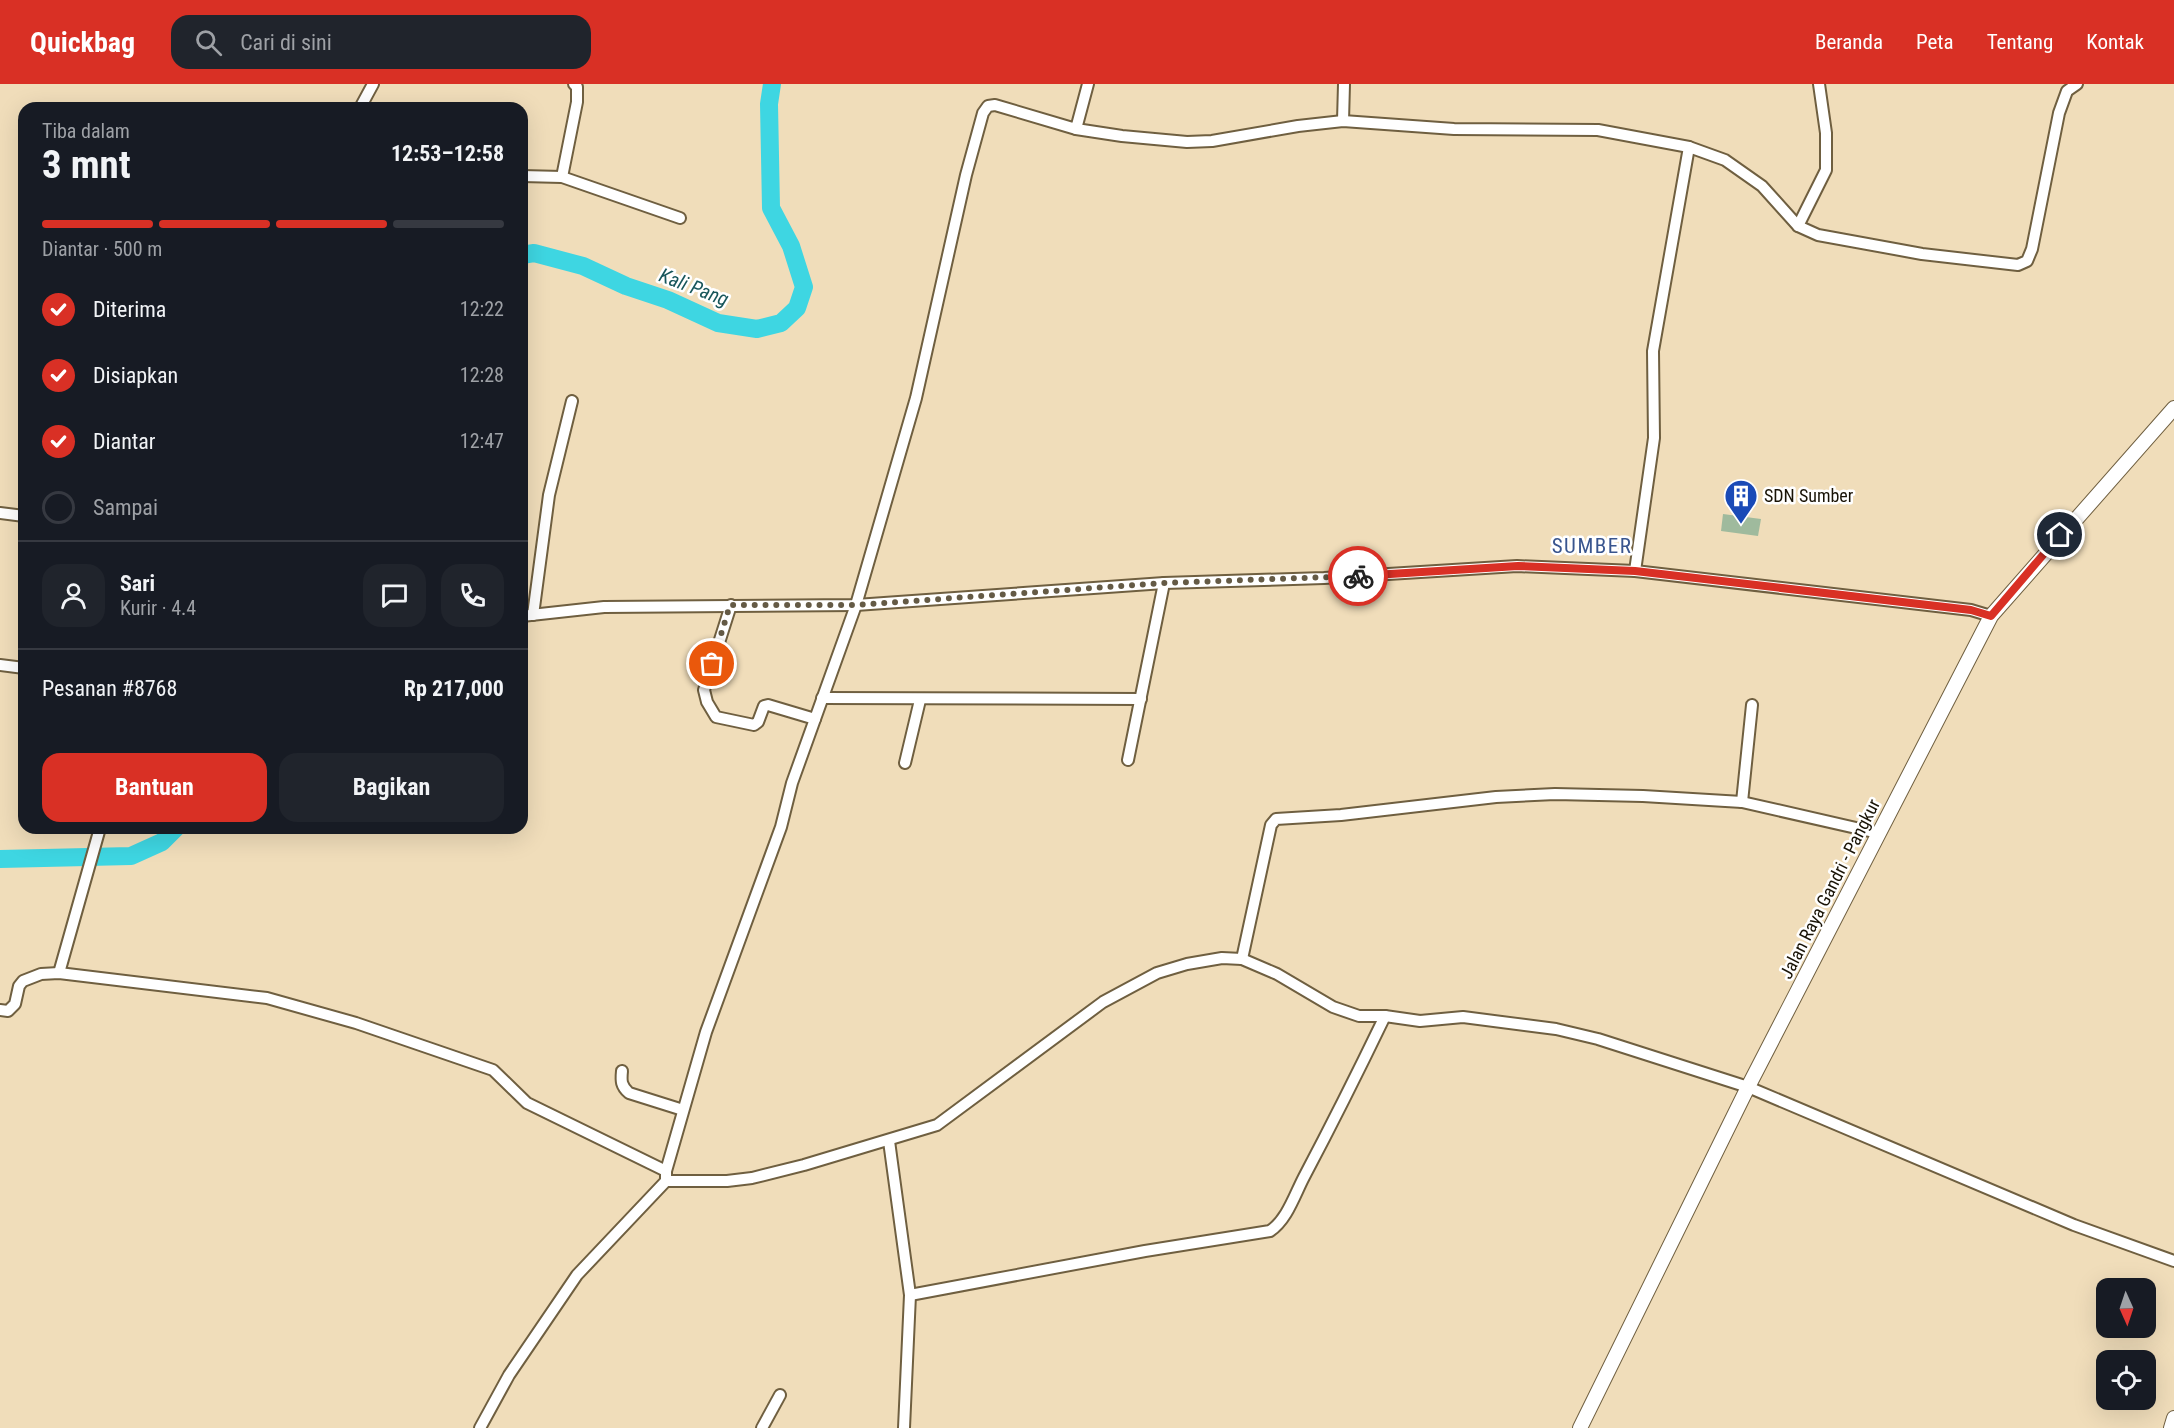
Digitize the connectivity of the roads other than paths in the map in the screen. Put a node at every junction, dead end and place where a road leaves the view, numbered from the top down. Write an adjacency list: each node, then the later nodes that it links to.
1 (373, 84): 7 (street)
2 (574, 84): 12 (street)
3 (1088, 84): 9 (street)
4 (1344, 84): 8 (street)
5 (1819, 84): 14 (street)
6 (2077, 84): 14 (street)
7 (363, 102)
8 (1343, 122): 9 (street); 10 (street)
9 (1076, 129): 22 (street)
10 (1689, 147): 14 (street); 19 (street)
11 (528, 176): 12 (street)
12 (562, 177): 13 (street)
13 (680, 218)
14 (1798, 226)
15 (573, 401): 23 (street)
16 (2174, 408): 24 (street, Jalan Raya Gandri - Pangkur)
17 (0, 513): 18 (street)
18 (18, 515)
19 (1635, 571): 20 (street); 24 (street)
20 (1164, 583): 22 (street); 28 (street)
21 (730, 605): 22 (street); 23 (street); 31 (street)
22 (856, 605): 27 (street)
23 (528, 616)
24 (1991, 616): 35 (street, Jalan Raya Gandri - Pangkur)
25 (0, 665): 26 (street)
26 (18, 667)
27 (822, 698): 29 (street); 31 (street)
28 (1141, 699): 29 (street); 32 (street)
29 (920, 700): 33 (street)
30 (1752, 705): 34 (street)
31 (815, 718): 43 (street)
32 (1128, 760)
33 (905, 764)
34 (1742, 802): 35 (street); 37 (street)
35 (1878, 833): 42 (street, Jalan Raya Gandri - Pangkur)
36 (98, 834): 38 (street)
37 (1242, 959): 40 (street); 44 (street)
38 (59, 973): 39 (street); 45 (street)
39 (0, 1010)
40 (1385, 1016): 42 (street); 47 (street)
41 (622, 1071): 43 (street)
42 (1748, 1087): 46 (street); 53 (street, Jalan Raya Gandri - Pangkur)
43 (683, 1110): 45 (street)
44 (889, 1141): 45 (street); 47 (street)
45 (666, 1176): 50 (street)
46 (2174, 1261)
47 (909, 1290): 52 (street)
48 (780, 1395): 51 (street)
49 (2174, 1418): 54 (street)
50 (480, 1428)
51 (762, 1428)
52 (904, 1428)
53 (1580, 1428)
54 (2170, 1428)

